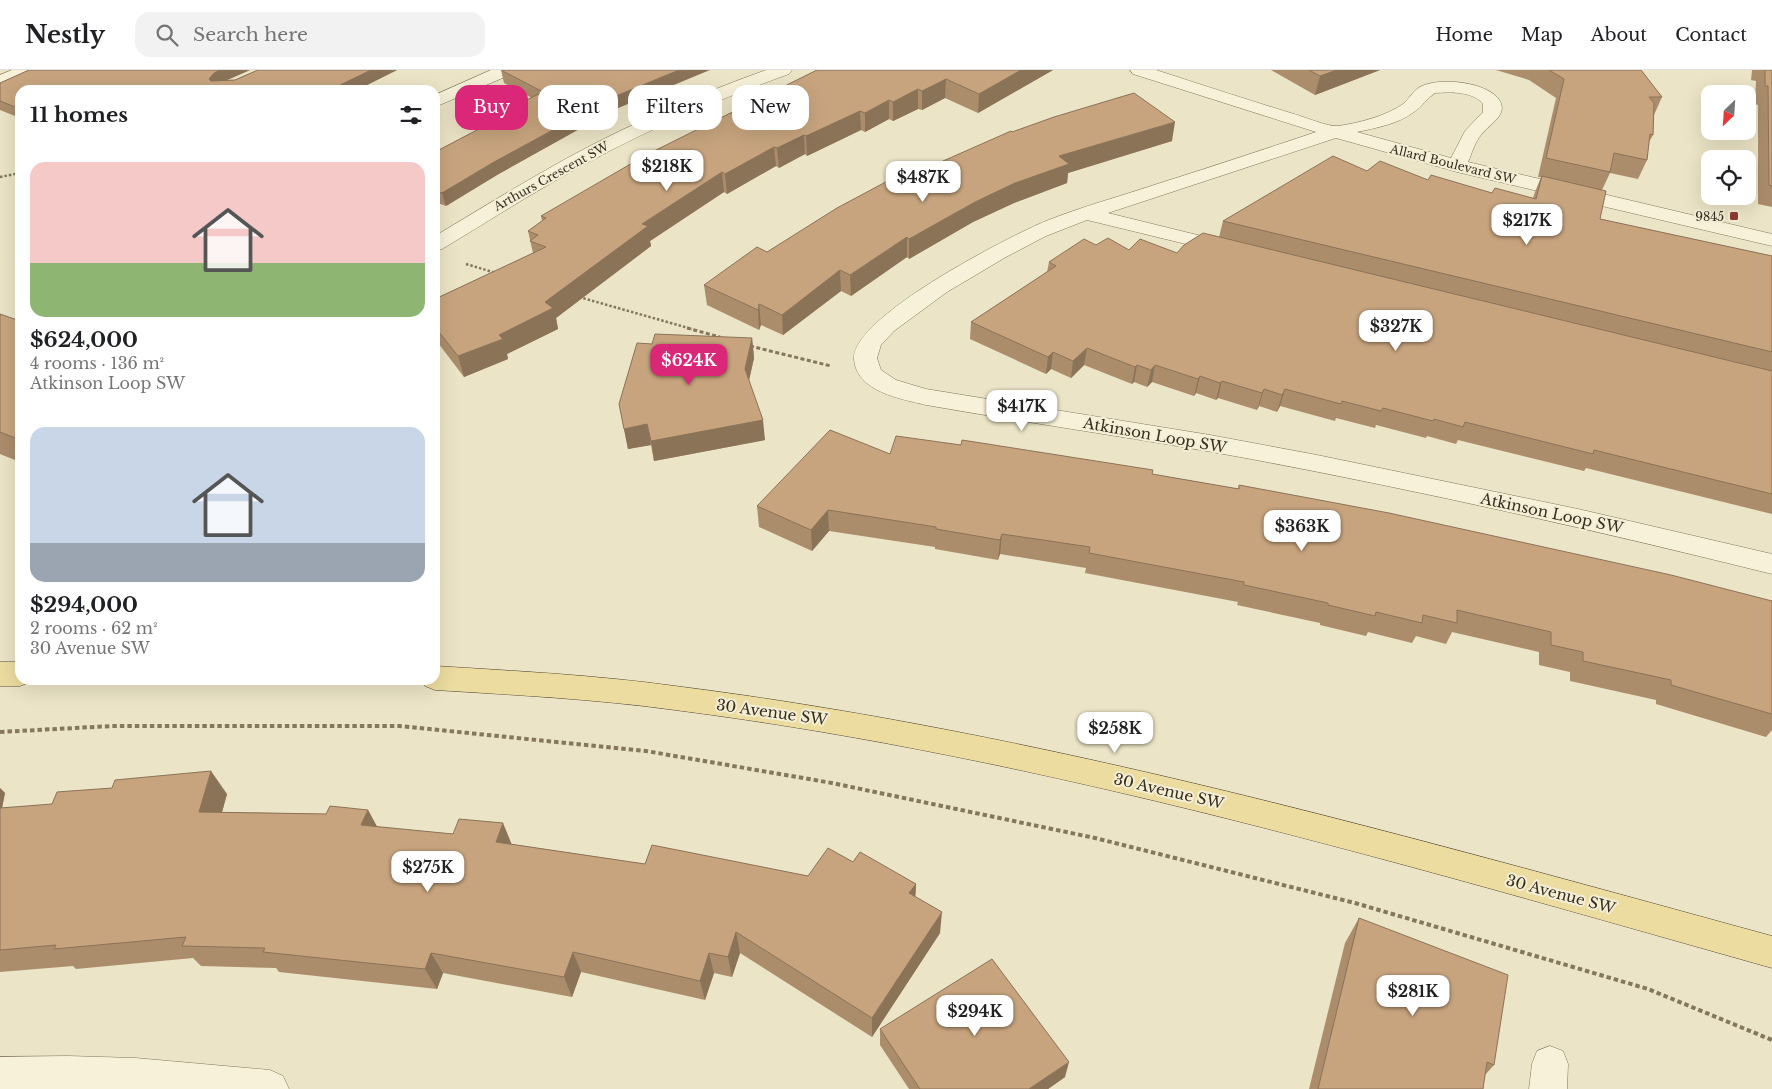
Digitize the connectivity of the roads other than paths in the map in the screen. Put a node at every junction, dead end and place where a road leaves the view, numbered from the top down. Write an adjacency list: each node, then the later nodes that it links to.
1 (27, 70): 5 (street)
2 (506, 70): 6 (street)
3 (783, 70): 11 (street, Arthurs Crescent SW)
4 (1140, 70): 7 (street, Allard Boulevard SW)
5 (0, 82)
6 (440, 100)
7 (1334, 133): 8 (street, Allard Boulevard SW); 8 (street); 9 (street)
8 (1457, 166): 10 (street, Allard Boulevard SW)
9 (1087, 214): 12 (street); 13 (street, Atkinson Loop SW)
10 (1772, 240)
11 (440, 242)
12 (1244, 253)
13 (1772, 564)
14 (0, 674): 15 (main road)
15 (15, 674)
16 (440, 678): 17 (main road, 30 Avenue SW)
17 (1772, 952)
18 (0, 1076): 19 (street)
19 (270, 1089)

